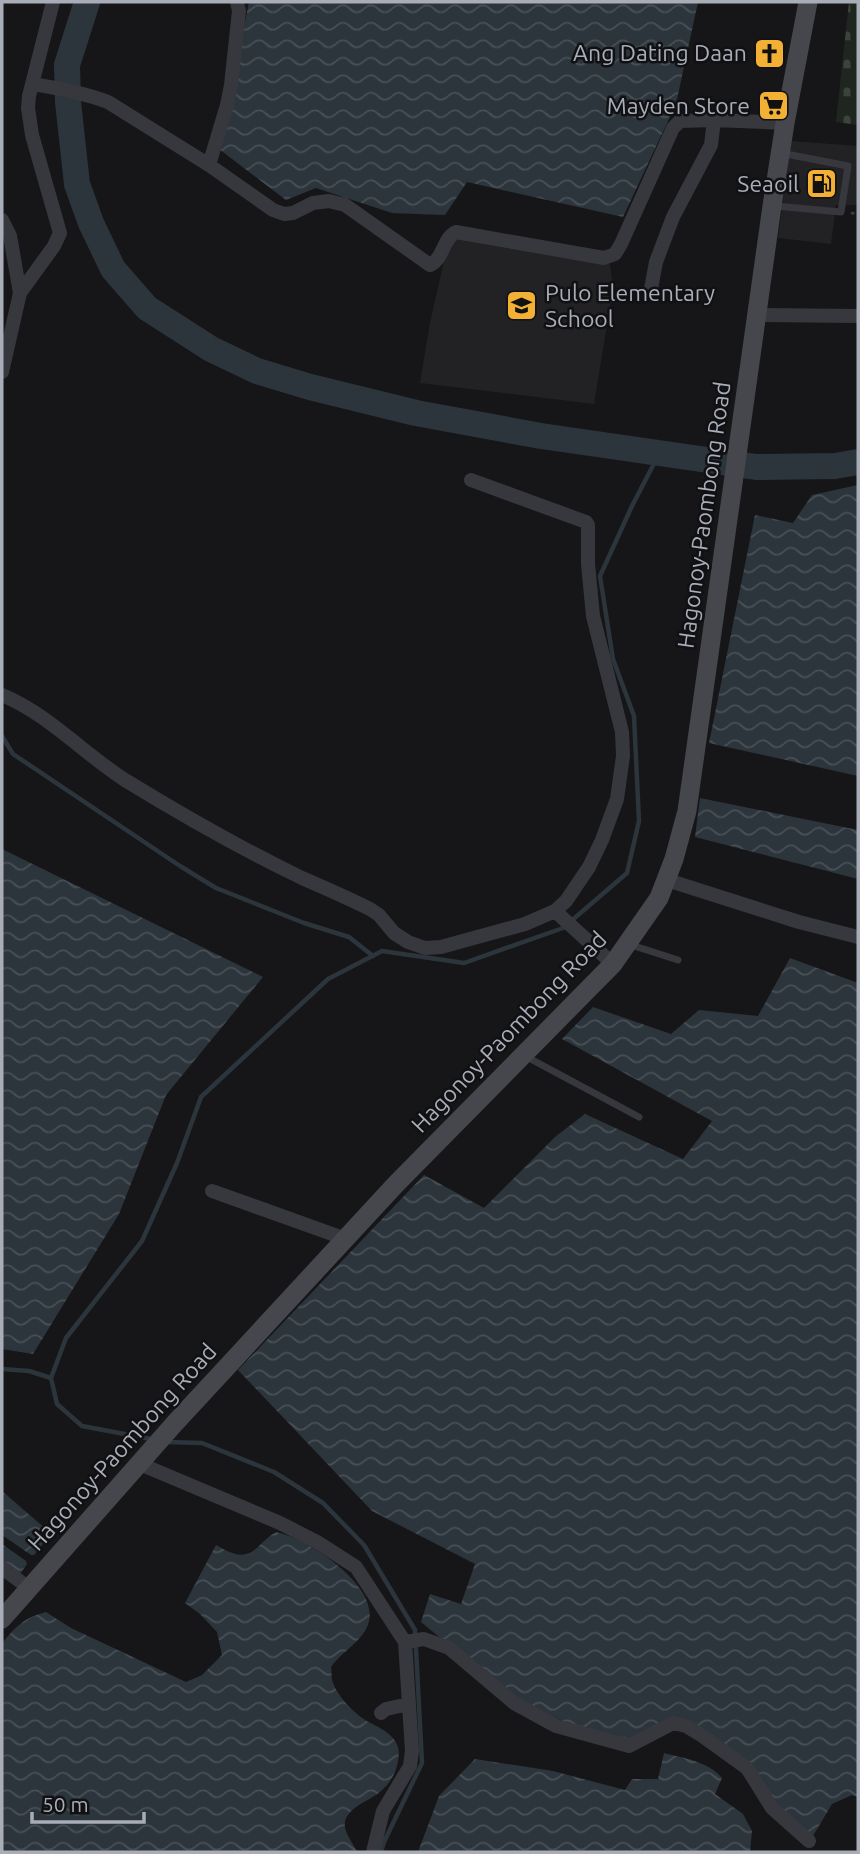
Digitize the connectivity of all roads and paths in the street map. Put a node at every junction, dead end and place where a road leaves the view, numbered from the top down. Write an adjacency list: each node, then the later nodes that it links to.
1 (52, 2): 4 (street)
2 (237, 2): 8 (street)
3 (808, 2): 6 (main road, Hagonoy-Paombong Road)
4 (32, 84): 8 (street); 11 (street)
5 (714, 120): 6 (street); 8 (street); 12 (street)
6 (785, 123): 7 (main road, Hagonoy-Paombong Road)
7 (781, 153): 9 (main road, Hagonoy-Paombong Road); 9 (lane)
8 (209, 165)
9 (772, 206): 13 (main road, Hagonoy-Paombong Road)
10 (2, 220): 11 (street)
11 (20, 292): 15 (street)
12 (650, 294)
13 (756, 315): 14 (street); 18 (main road, Hagonoy-Paombong Road)
14 (858, 316)
15 (2, 372)
16 (471, 480): 19 (street)
17 (2, 695): 19 (street)
18 (667, 880): 20 (street); 21 (main road, Hagonoy-Paombong Road)
19 (560, 916): 23 (street)
20 (858, 937)
21 (627, 944): 22 (lane); 23 (main road, Hagonoy-Paombong Road)
22 (678, 960)
23 (613, 964): 24 (main road, Hagonoy-Paombong Road)
24 (524, 1056): 25 (lane); 27 (main road, Hagonoy-Paombong Road)
25 (639, 1117)
26 (212, 1191): 27 (street)
27 (346, 1239): 28 (main road, Hagonoy-Paombong Road)
28 (144, 1459): 30 (main road, Hagonoy-Paombong Road); 32 (street)
29 (2, 1568): 30 (street)
30 (29, 1588): 31 (main road, Hagonoy-Paombong Road)
31 (2, 1619)
32 (406, 1642): 33 (street); 35 (street)
33 (409, 1704): 34 (street); 36 (street)
34 (381, 1713)
35 (809, 1840)
36 (373, 1852)

